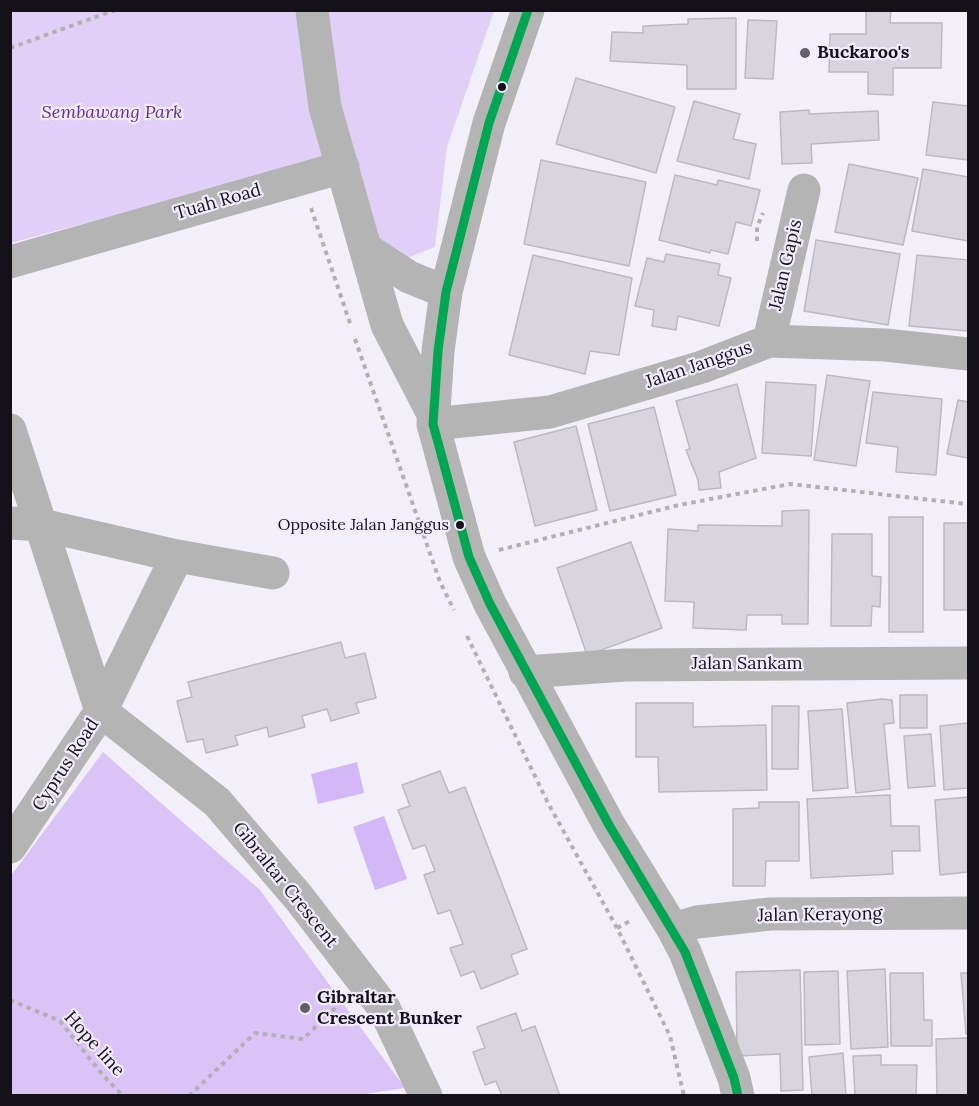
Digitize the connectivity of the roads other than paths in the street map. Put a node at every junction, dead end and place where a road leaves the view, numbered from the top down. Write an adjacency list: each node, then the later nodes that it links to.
1 (528, 10): 7 (street)
2 (312, 11): 3 (street)
3 (343, 167): 5 (street); 6 (street, Tuah Road)
4 (803, 193): 8 (street, Jalan Gapis)
5 (366, 249): 7 (street); 10 (street)
6 (10, 261)
7 (446, 292): 10 (street)
8 (769, 341): 9 (street, Jalan Janggus); 10 (street, Jalan Janggus)
9 (969, 354)
10 (433, 419): 16 (street)
11 (10, 430): 12 (street)
12 (26, 524): 13 (street); 17 (street)
13 (177, 556): 14 (street); 17 (street)
14 (273, 573)
15 (969, 663): 16 (street, Jalan Sankam)
16 (525, 672): 20 (street)
17 (101, 711): 18 (street, Cyprus Road); 21 (street, Gibraltar Crescent)
18 (10, 848)
19 (969, 913): 20 (street, Jalan Kerayong)
20 (674, 929): 22 (street)
21 (426, 1095)
22 (738, 1095)

